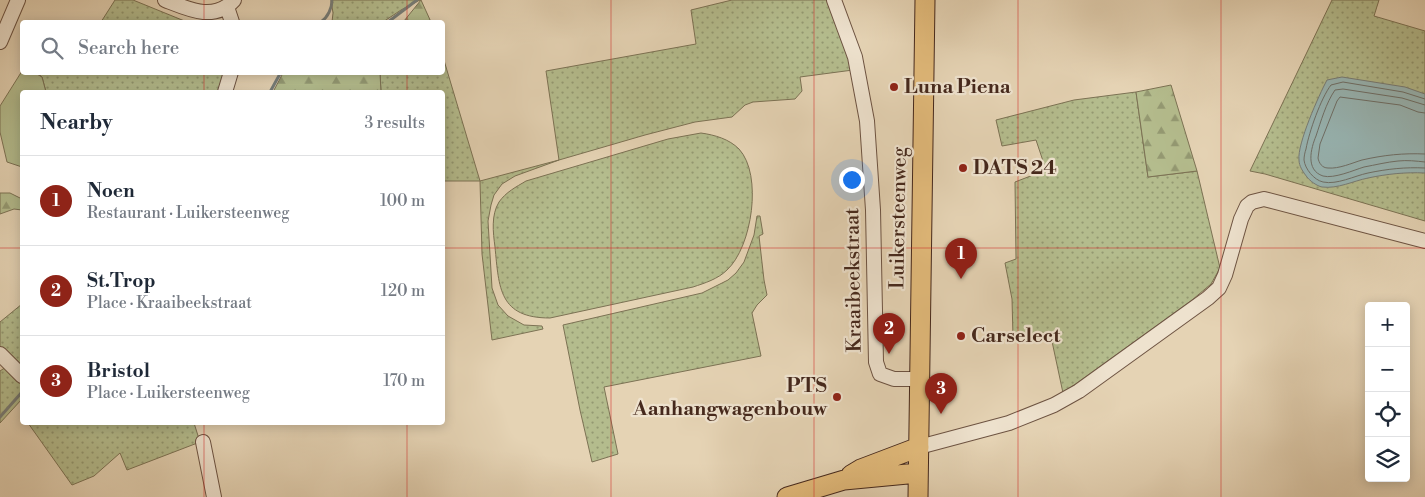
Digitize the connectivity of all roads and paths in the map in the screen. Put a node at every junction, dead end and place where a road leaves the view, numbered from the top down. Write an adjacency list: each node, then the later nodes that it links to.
1 (18, 0): 7 (street)
2 (165, 0): 5 (street)
3 (834, 0): 13 (street, Kraaibeekstraat)
4 (925, 0): 13 (main road, Luikersteenweg)
5 (231, 4): 6 (street)
6 (232, 20)
7 (0, 42)
8 (230, 75): 9 (street)
9 (225, 90)
10 (1425, 241): 15 (street)
11 (0, 354): 12 (street)
12 (20, 374)
13 (919, 379): 15 (main road, Luikersteenweg)
14 (203, 442): 18 (street)
15 (918, 447): 16 (main road, Luikersteenweg); 17 (main road)
16 (918, 473): 17 (main road); 20 (main road, Luikersteenweg)
17 (844, 480): 19 (main road)
18 (214, 497)
19 (788, 497)
20 (918, 497)

